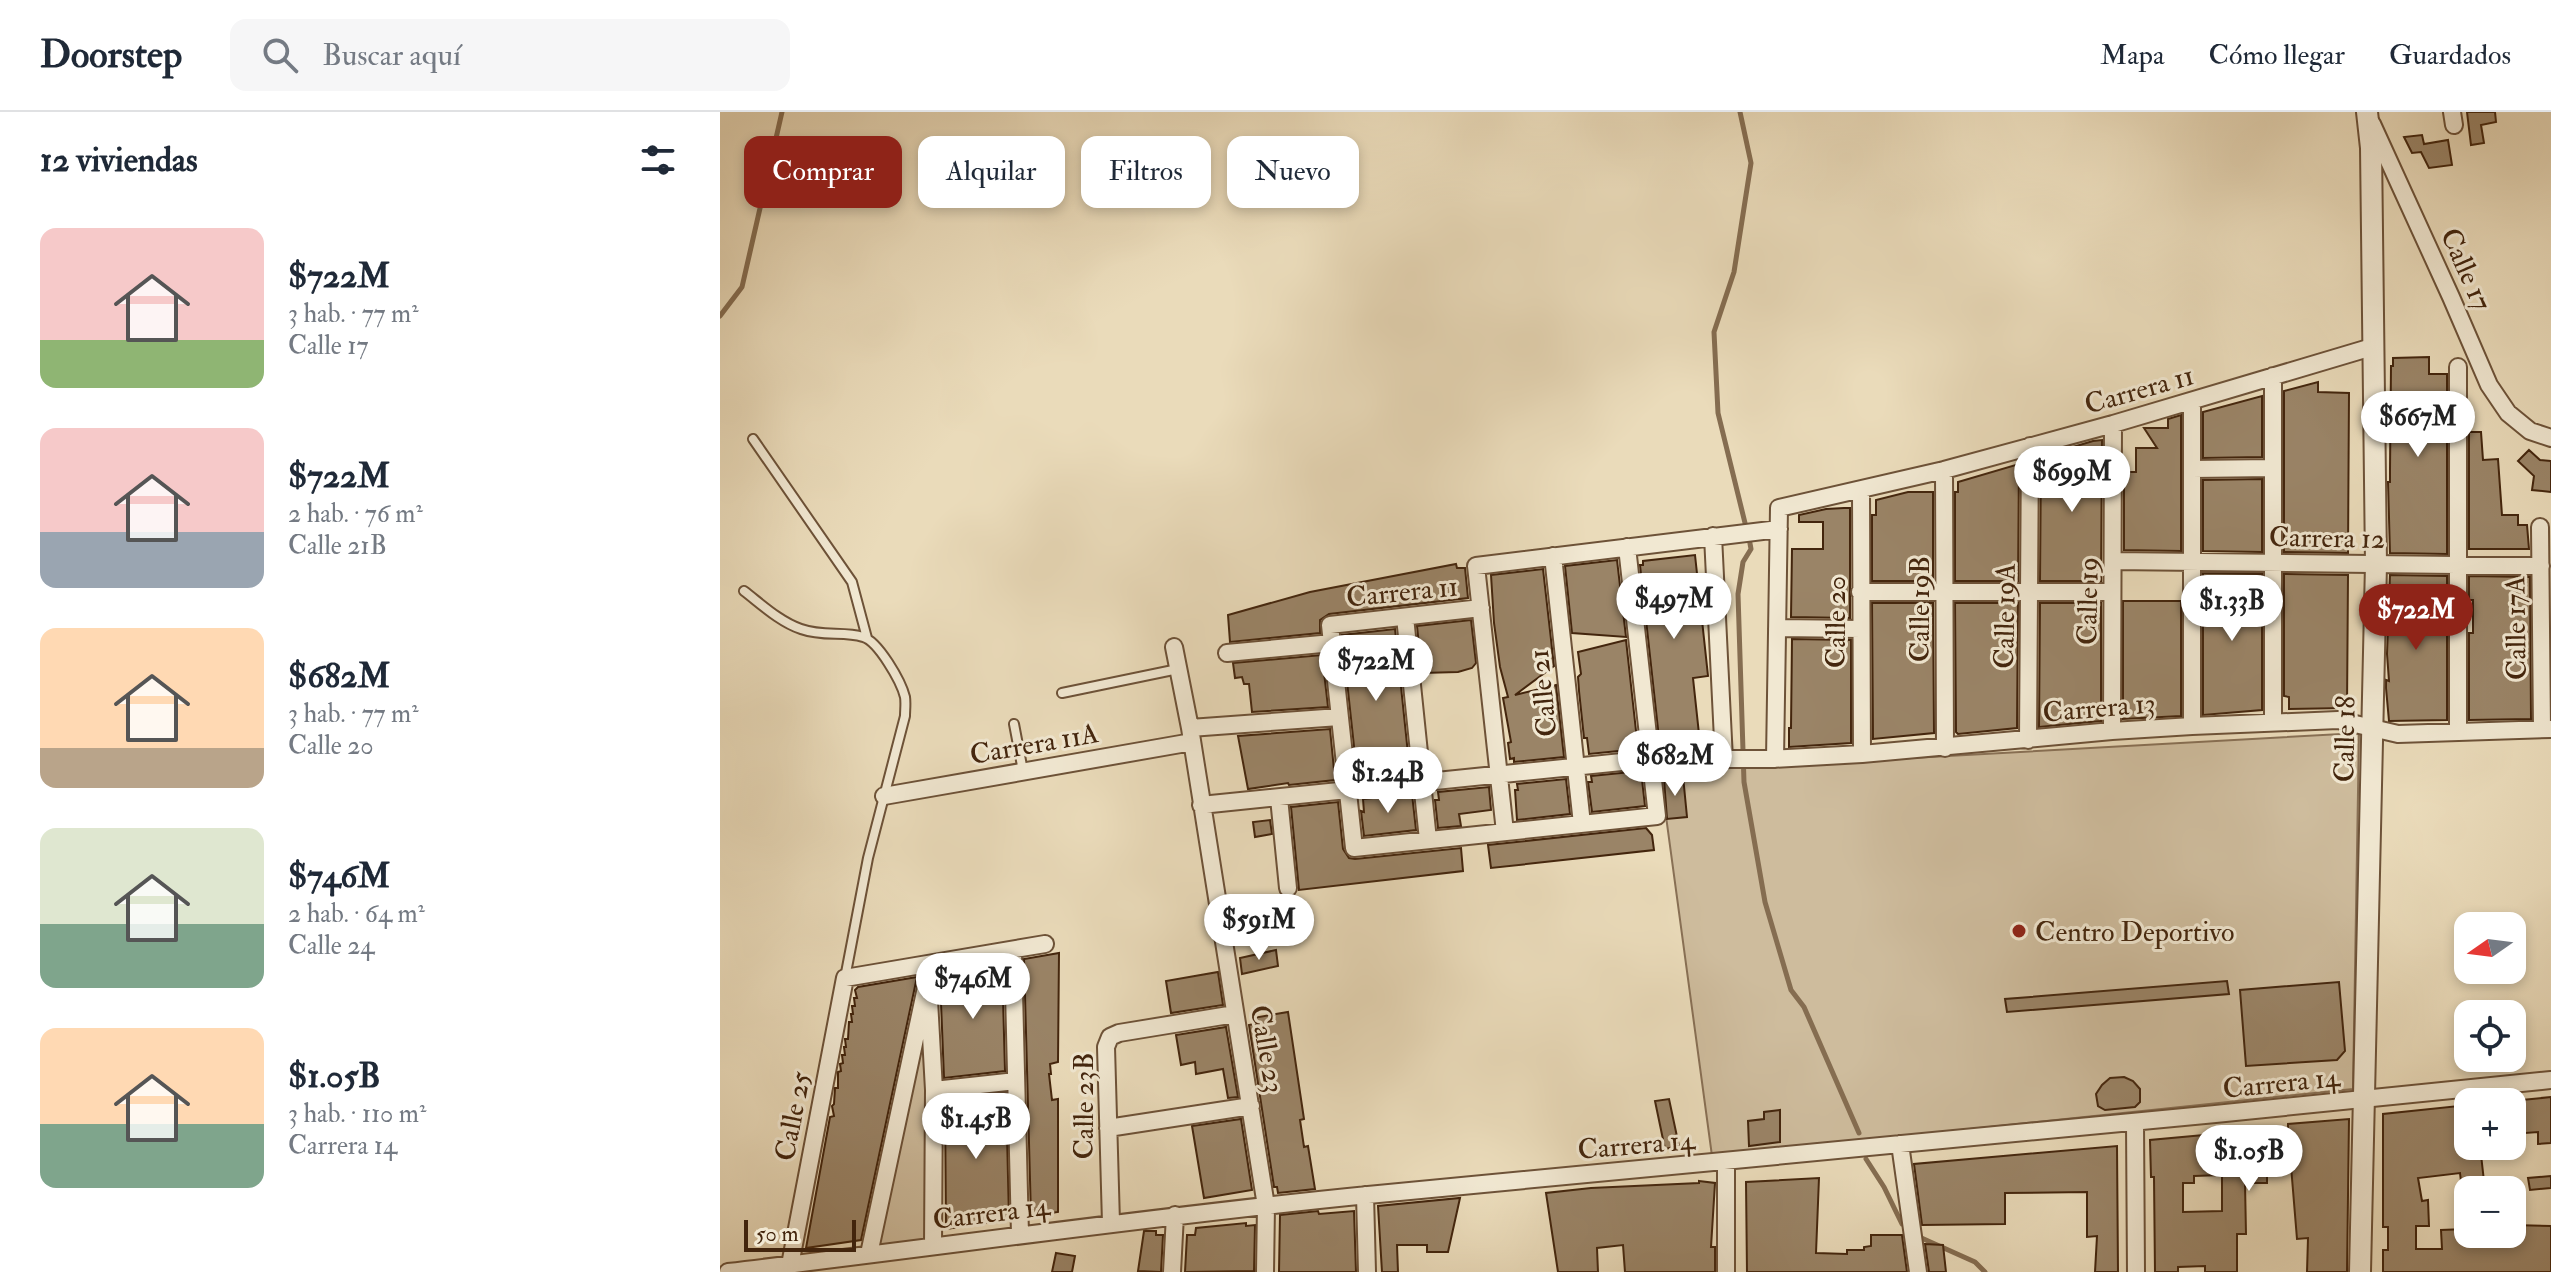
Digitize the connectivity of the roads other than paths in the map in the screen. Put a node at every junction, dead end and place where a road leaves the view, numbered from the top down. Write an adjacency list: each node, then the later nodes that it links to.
1 (2368, 115): 2 (street, Calle 18); 7 (street, Calle 17)
2 (2372, 347): 4 (street, Carrera 11); 22 (street, Calle 18)
3 (2458, 367): 23 (street)
4 (2273, 376): 5 (street, Carrera 11); 10 (street)
5 (2192, 401): 6 (street, Carrera 11); 11 (street)
6 (2113, 424): 9 (street, Carrera 11); 19 (street, Calle 19)
7 (2551, 438)
8 (753, 439): 34 (lane)
9 (2030, 446): 12 (street, Carrera 11); 28 (street, Calle 19A)
10 (2273, 468): 11 (street); 21 (street)
11 (2192, 469): 20 (street)
12 (1944, 470): 13 (street, Carrera 11); 27 (street, Calle 19B)
13 (1861, 490): 15 (street, Carrera 11); 26 (street, Calle 20)
14 (2540, 527): 24 (street, Calle 17A)
15 (1779, 529): 16 (street); 32 (street)
16 (1713, 536): 17 (street); 55 (street)
17 (1627, 547): 18 (street); 53 (street)
18 (1553, 556): 30 (street); 56 (street, Calle 21)
19 (2113, 561): 20 (street, Carrera 12); 29 (street, Calle 19)
20 (2192, 562): 21 (street, Carrera 12); 44 (street)
21 (2272, 563): 22 (street, Carrera 12); 42 (street)
22 (2376, 564): 23 (street, Carrera 12); 45 (street, Calle 18)
23 (2457, 565): 24 (street, Carrera 12); 48 (street)
24 (2541, 566): 36 (street, Calle 17A)
25 (744, 591): 34 (lane)
26 (1860, 592): 27 (street); 33 (street, Calle 20)
27 (1945, 592): 28 (street); 51 (street, Calle 19B)
28 (2031, 592): 29 (street); 50 (street, Calle 19A)
29 (2112, 592): 47 (street, Calle 19)
30 (1481, 608): 31 (street, Carrera 11); 58 (street)
31 (1405, 617): 35 (street, Carrera 11); 59 (street)
32 (1777, 628): 33 (street); 54 (street)
33 (1861, 629): 52 (street, Calle 20)
34 (867, 638): 61 (lane)
35 (1332, 643): 38 (street); 41 (street)
36 (2547, 644): 46 (street, Calle 17A)
37 (1174, 647): 39 (street, Calle 23)
38 (1227, 653)
39 (1179, 669): 40 (lane); 49 (street, Calle 23)
40 (1062, 693)
41 (1339, 717): 49 (street); 60 (street)
42 (2273, 722): 44 (street, Carrera 13); 45 (street, Carrera 13)
43 (1014, 724): 57 (lane)
44 (2192, 726): 47 (street, Carrera 13)
45 (2372, 728): 48 (street, Carrera 13); 76 (street, Calle 18)
46 (2546, 729): 48 (street, Carrera 13)
47 (2112, 731): 50 (street, Carrera 13)
48 (2458, 732)
49 (1191, 735): 57 (street, Carrera 11A); 63 (street, Calle 23)
50 (2028, 740): 51 (street, Carrera 13)
51 (1945, 748): 52 (street, Carrera 13)
52 (1862, 754): 54 (street, Carrera 13)
53 (1651, 759): 55 (street, Carrera 13); 56 (street, Carrera 13); 64 (street)
54 (1773, 759): 55 (street, Carrera 13)
55 (1727, 760)
56 (1576, 767): 58 (street, Carrera 13); 64 (street, Calle 21)
57 (1023, 771): 61 (street, Carrera 11A)
58 (1499, 775): 59 (street, Carrera 13); 65 (street)
59 (1422, 783): 60 (street, Carrera 13); 66 (street)
60 (1347, 791): 62 (street, Carrera 13); 66 (street)
61 (884, 796): 71 (lane)
62 (1279, 798): 63 (street, Carrera 13); 67 (street)
63 (1201, 805): 72 (street, Calle 23)
64 (1582, 824): 65 (street)
65 (1505, 832): 66 (street)
66 (1428, 840)
67 (1288, 888)
68 (1045, 944): 69 (street)
69 (1013, 951): 70 (street); 74 (street)
70 (928, 971): 71 (street); 75 (street); 88 (street)
71 (845, 978): 89 (street, Calle 25)
72 (1235, 1014): 77 (street, Calle 23); 79 (street, Calle 23B)
73 (2551, 1080): 76 (street, Carrera 14)
74 (1016, 1081): 75 (street); 86 (street)
75 (934, 1090): 87 (street)
76 (2364, 1100): 78 (street, Carrera 14); 97 (street, Calle 18)
77 (1251, 1106): 79 (street); 83 (street, Calle 23)
78 (2135, 1123): 80 (street, Carrera 14); 96 (street)
79 (1108, 1128): 85 (street, Calle 23B)
80 (1900, 1144): 81 (street, Carrera 14); 95 (street)
81 (1726, 1161): 82 (street, Carrera 14); 94 (street)
82 (1365, 1195): 83 (street, Carrera 14); 93 (street)
83 (1266, 1206): 84 (street, Carrera 14); 92 (street, Calle 23)
84 (1175, 1215): 85 (street, Carrera 14); 91 (street)
85 (1111, 1223): 86 (street, Carrera 14)
86 (1020, 1234): 87 (street, Carrera 14)
87 (933, 1246): 88 (street, Carrera 14)
88 (869, 1254): 89 (street, Carrera 14)
89 (790, 1265): 90 (street, Carrera 14)
90 (728, 1272)
91 (1172, 1272)
92 (1265, 1272)
93 (1367, 1272)
94 (1726, 1272)
95 (1918, 1272)
96 (2136, 1272)
97 (2360, 1272)

